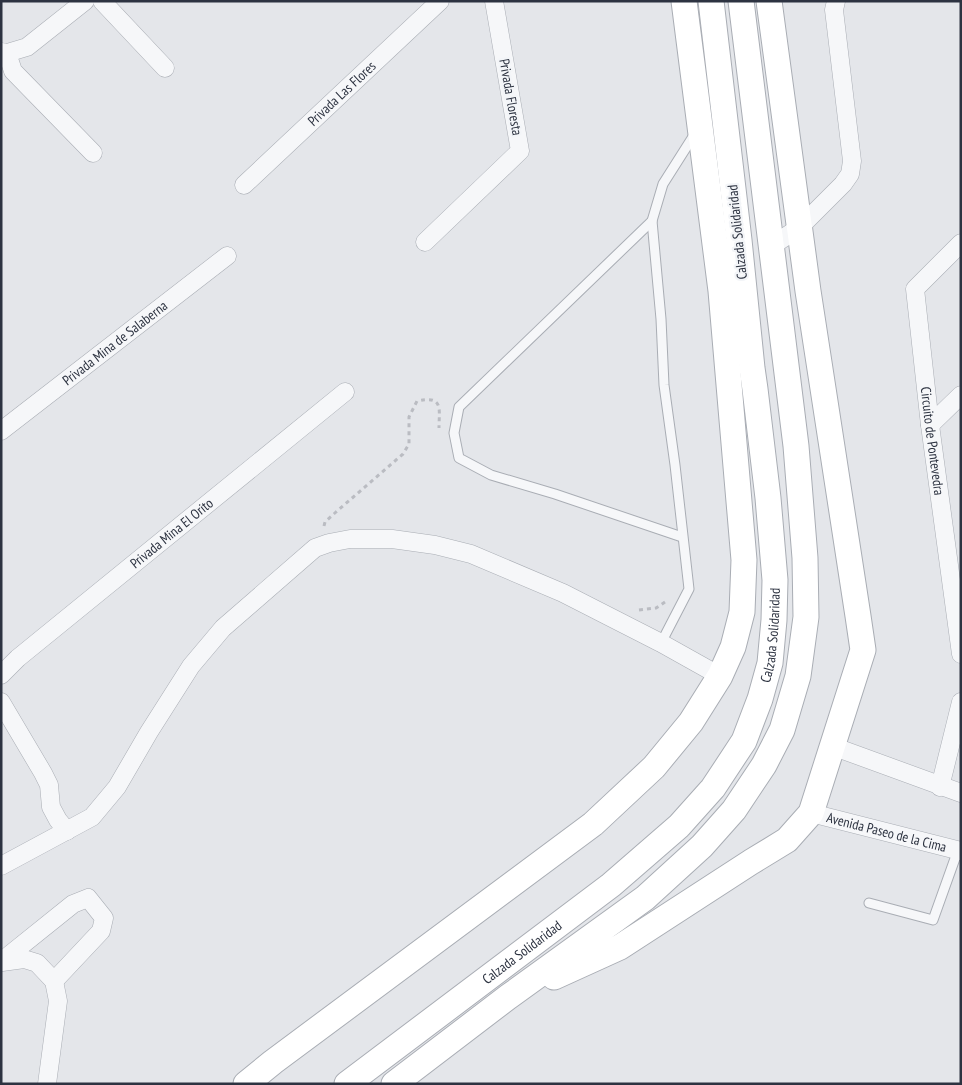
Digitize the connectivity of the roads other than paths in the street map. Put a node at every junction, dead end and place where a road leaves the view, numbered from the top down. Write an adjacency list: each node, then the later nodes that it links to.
1 (85, 1): 10 (street)
2 (102, 1): 11 (street)
3 (440, 1): 14 (street, Privada Las Flores)
4 (494, 1): 17 (street, Privada Floresta)
5 (684, 1): 12 (main road, Calzada Solidaridad)
6 (711, 1): 24 (main road, Calzada Solidaridad)
7 (741, 1): 19 (main road, Calzada Solidaridad)
8 (769, 1): 16 (main road)
9 (836, 1): 16 (street)
10 (4, 52): 13 (street)
11 (165, 68)
12 (700, 126): 15 (lane); 21 (main road, Calzada Solidaridad)
13 (93, 153)
14 (244, 185)
15 (652, 221): 29 (lane); 29 (lane)
16 (800, 227): 19 (street); 23 (main road)
17 (425, 242)
18 (961, 243): 27 (street, Circuito de Pontevedra)
19 (770, 247): 22 (main road, Calzada Solidaridad)
20 (227, 256): 28 (street, Privada Mina de Salaberna)
21 (721, 291): 24 (main road); 34 (main road)
22 (777, 293): 23 (main road); 47 (main road, Calzada Solidaridad)
23 (812, 316): 37 (main road)
24 (752, 368): 50 (main road, Calzada Solidaridad)
25 (345, 392): 33 (street, Privada Mina El Orito)
26 (961, 395): 27 (street)
27 (930, 425): 30 (street, Circuito de Pontevedra)
28 (1, 431)
29 (682, 537): 31 (lane)
30 (955, 571): 32 (street, Circuito de Pontevedra)
31 (661, 643): 34 (street); 41 (street)
32 (961, 654)
33 (1, 675)
34 (720, 676): 49 (main road)
35 (1, 702): 41 (street)
36 (961, 702): 38 (street)
37 (832, 746): 38 (street); 40 (main road)
38 (940, 787): 39 (street)
39 (961, 794)
40 (811, 813): 42 (street, Avenida Paseo de la Cima); 47 (main road)
41 (67, 830): 43 (street)
42 (960, 847): 44 (lane)
43 (1, 866)
44 (869, 903)
45 (2, 962): 46 (street); 46 (street)
46 (54, 981): 48 (street)
47 (508, 997): 51 (main road, Calzada Solidaridad)
48 (47, 1084)
49 (246, 1084)
50 (347, 1084)
51 (394, 1084)

